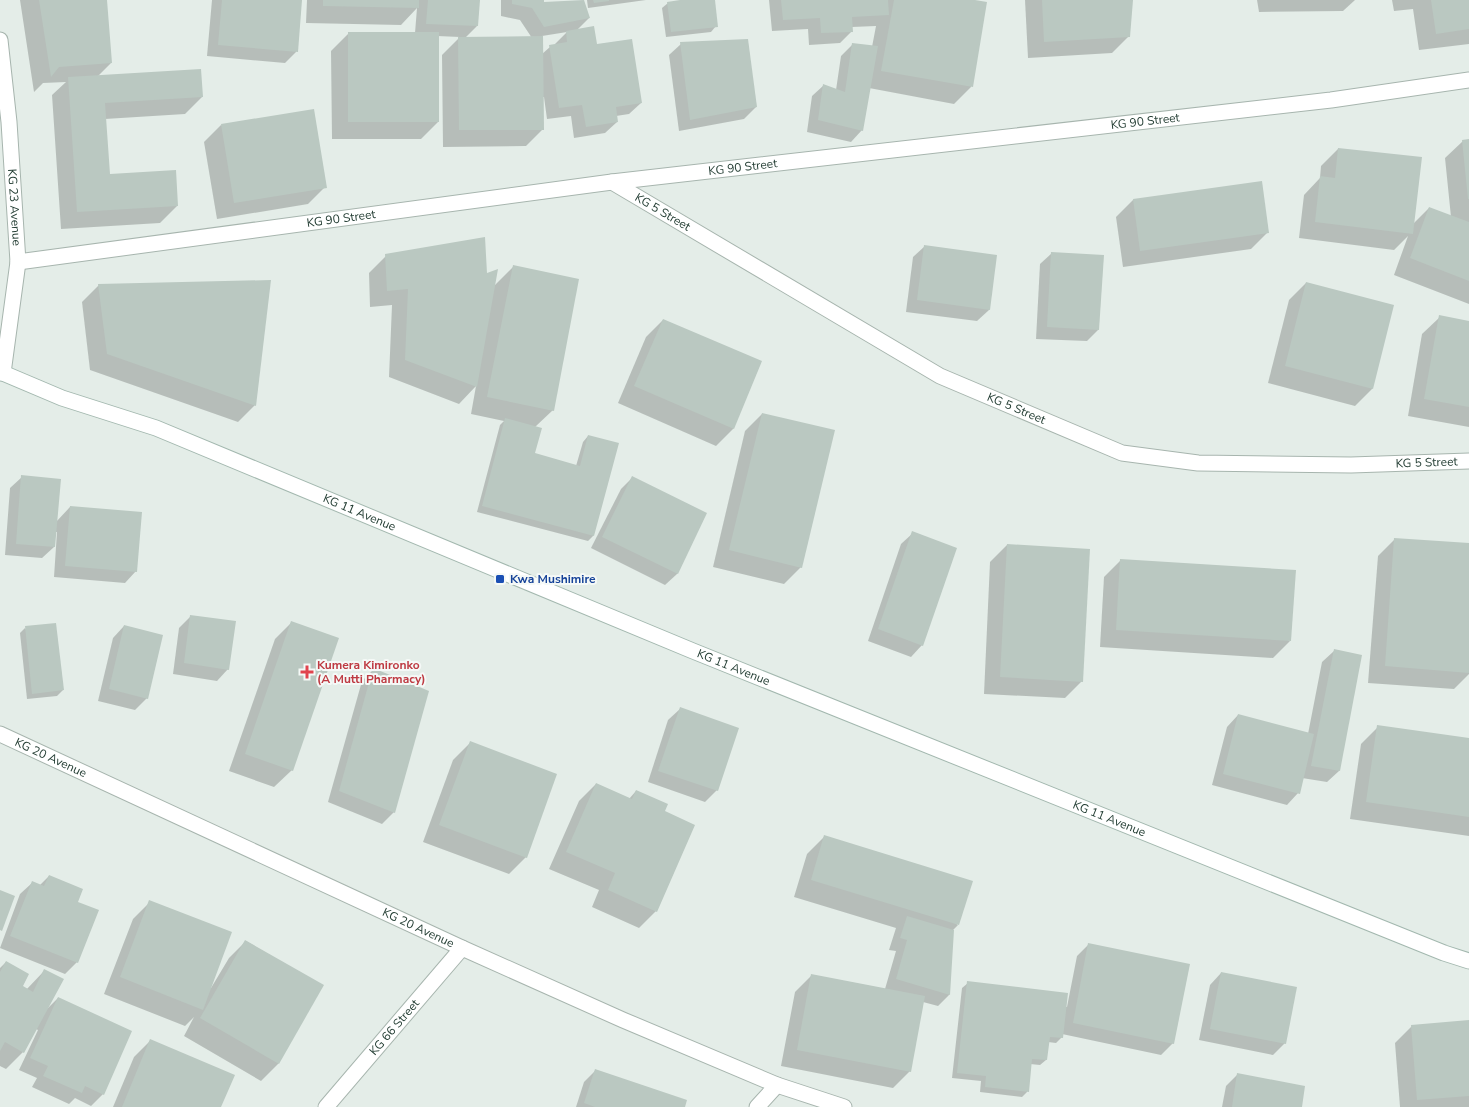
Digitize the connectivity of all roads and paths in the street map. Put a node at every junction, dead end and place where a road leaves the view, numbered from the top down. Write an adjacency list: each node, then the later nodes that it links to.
1 (0, 40): 4 (street, KG 23 Avenue)
2 (1469, 80): 3 (street, KG 90 Street)
3 (612, 182): 4 (street, KG 90 Street); 6 (street, KG 5 Street)
4 (18, 262): 5 (street, KG 23 Avenue)
5 (1, 373): 9 (street, KG 11 Avenue)
6 (1469, 461)
7 (0, 734): 8 (street, KG 20 Avenue)
8 (462, 948): 10 (street, KG 20 Avenue); 11 (street, KG 66 Street)
9 (1469, 961)
10 (777, 1085): 12 (street); 13 (street, KG 20 Avenue)
11 (326, 1107)
12 (756, 1107)
13 (844, 1107)

